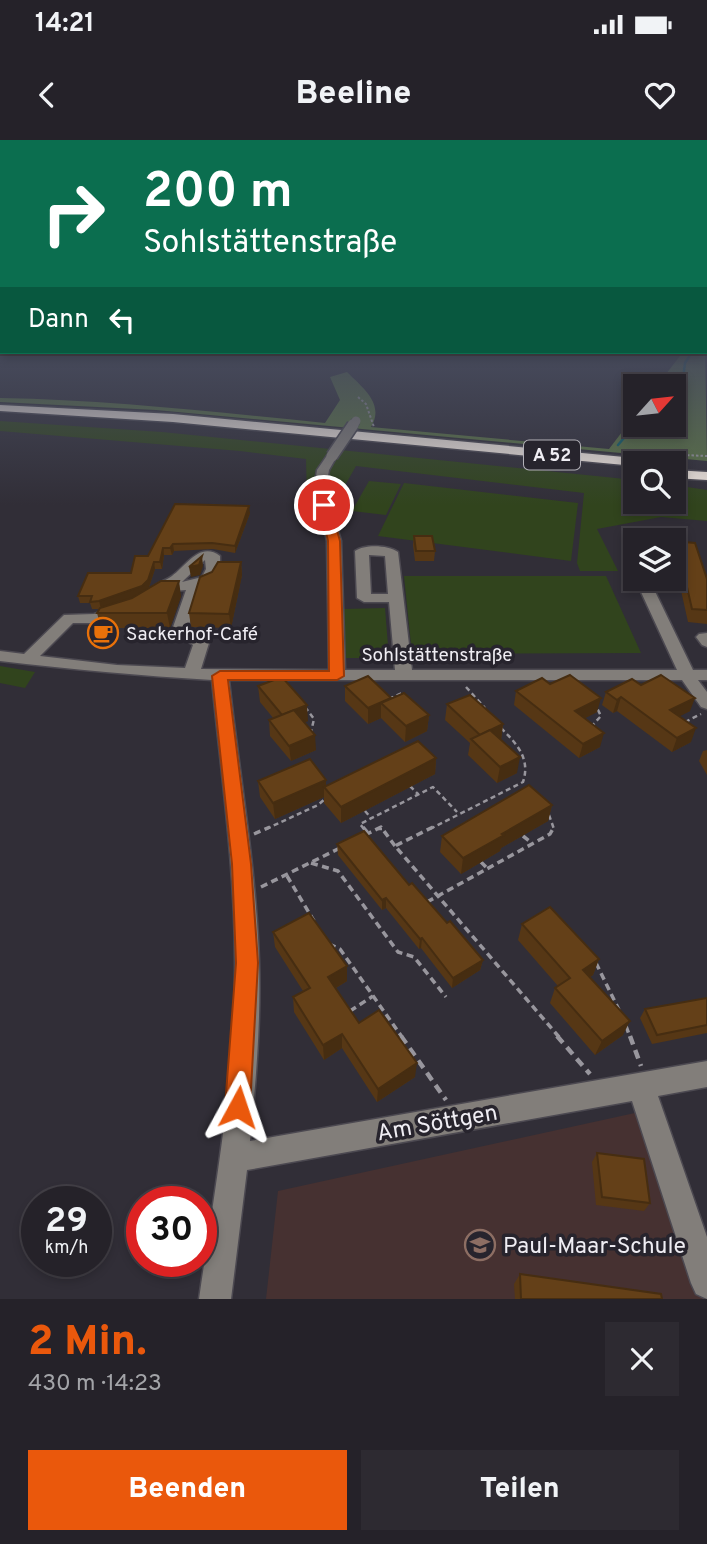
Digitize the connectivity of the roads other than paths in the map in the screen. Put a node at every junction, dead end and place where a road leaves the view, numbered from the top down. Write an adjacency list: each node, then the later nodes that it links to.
1 (0, 408): 4 (highway, A 52)
2 (0, 415): 7 (highway, A 52)
3 (356, 421): 21 (street, bridge)
4 (623, 461)
5 (686, 466): 6 (highway)
6 (707, 467)
7 (623, 470)
8 (686, 475): 9 (highway)
9 (707, 476)
10 (162, 586): 11 (street); 11 (street); 15 (street)
11 (194, 586): 16 (street)
12 (648, 591): 18 (street)
13 (395, 598): 17 (street)
14 (0, 656): 15 (street, Sohlstättenstraße)
15 (26, 661): 16 (street, Sohlstättenstraße)
16 (191, 675): 20 (street, Sohlstättenstraße)
17 (404, 675): 18 (street, Sohlstättenstraße); 21 (street, Sohlstättenstraße)
18 (687, 675): 19 (street, Sohlstättenstraße); 22 (street)
19 (707, 675)
20 (220, 676): 21 (street, Sohlstättenstraße); 25 (street)
21 (337, 676)
22 (707, 703)
23 (707, 1074): 24 (street, Am Söttgen)
24 (645, 1086): 25 (street, Am Söttgen); 26 (street)
25 (233, 1158): 27 (street)
26 (707, 1283)
27 (215, 1299)

